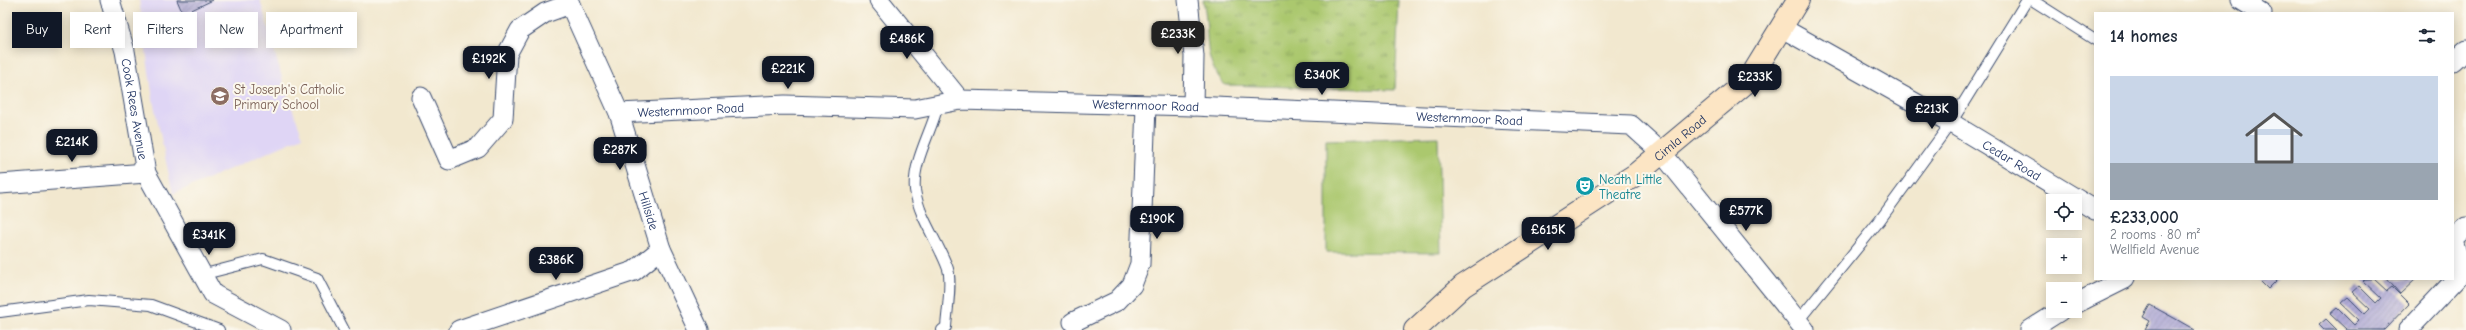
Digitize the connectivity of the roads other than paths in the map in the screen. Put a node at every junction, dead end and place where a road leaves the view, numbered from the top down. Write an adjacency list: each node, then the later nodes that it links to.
1 (110, 0): 22 (street, Cook Rees Avenue)
2 (879, 0): 15 (street)
3 (1188, 0): 18 (street)
4 (2026, 0): 20 (lane)
5 (2032, 0): 11 (lane)
6 (2241, 0): 9 (street)
7 (569, 2): 14 (street); 19 (street, Hillside)
8 (1793, 2): 10 (main road, Cimla Road)
9 (2260, 12)
10 (1782, 28): 20 (street, Cedar Road); 21 (main road, Cimla Road)
11 (2094, 39)
12 (2466, 50): 13 (street)
13 (2454, 61)
14 (420, 97)
15 (960, 100): 16 (street, Westernmoor Road); 17 (street, Westernmoor Road)
16 (938, 105): 19 (street, Westernmoor Road); 41 (lane)
17 (1146, 106): 18 (street, Westernmoor Road); 34 (street)
18 (1193, 106): 21 (street, Westernmoor Road)
19 (620, 113): 28 (street, Hillside)
20 (1951, 123): 24 (street, Cedar Road); 35 (lane)
21 (1662, 153): 35 (street, Westernmoor Road); 42 (main road, Cimla Road)
22 (146, 173): 23 (street); 29 (street, Cook Rees Avenue)
23 (0, 184)
24 (2094, 209)
25 (2466, 227): 26 (street)
26 (2454, 237)
27 (2454, 242): 44 (street)
28 (661, 249): 39 (street); 40 (street, Hillside)
29 (201, 275): 37 (street, Cook Rees Avenue); 38 (lane)
30 (2123, 280): 31 (street)
31 (2082, 300)
32 (0, 312): 36 (lane)
33 (2049, 318): 43 (street)
34 (1073, 322)
35 (1801, 326)
36 (219, 330)
37 (281, 330)
38 (344, 330)
39 (459, 330)
40 (699, 330)
41 (942, 330)
42 (1415, 330)
43 (2030, 330)
44 (2408, 330)

